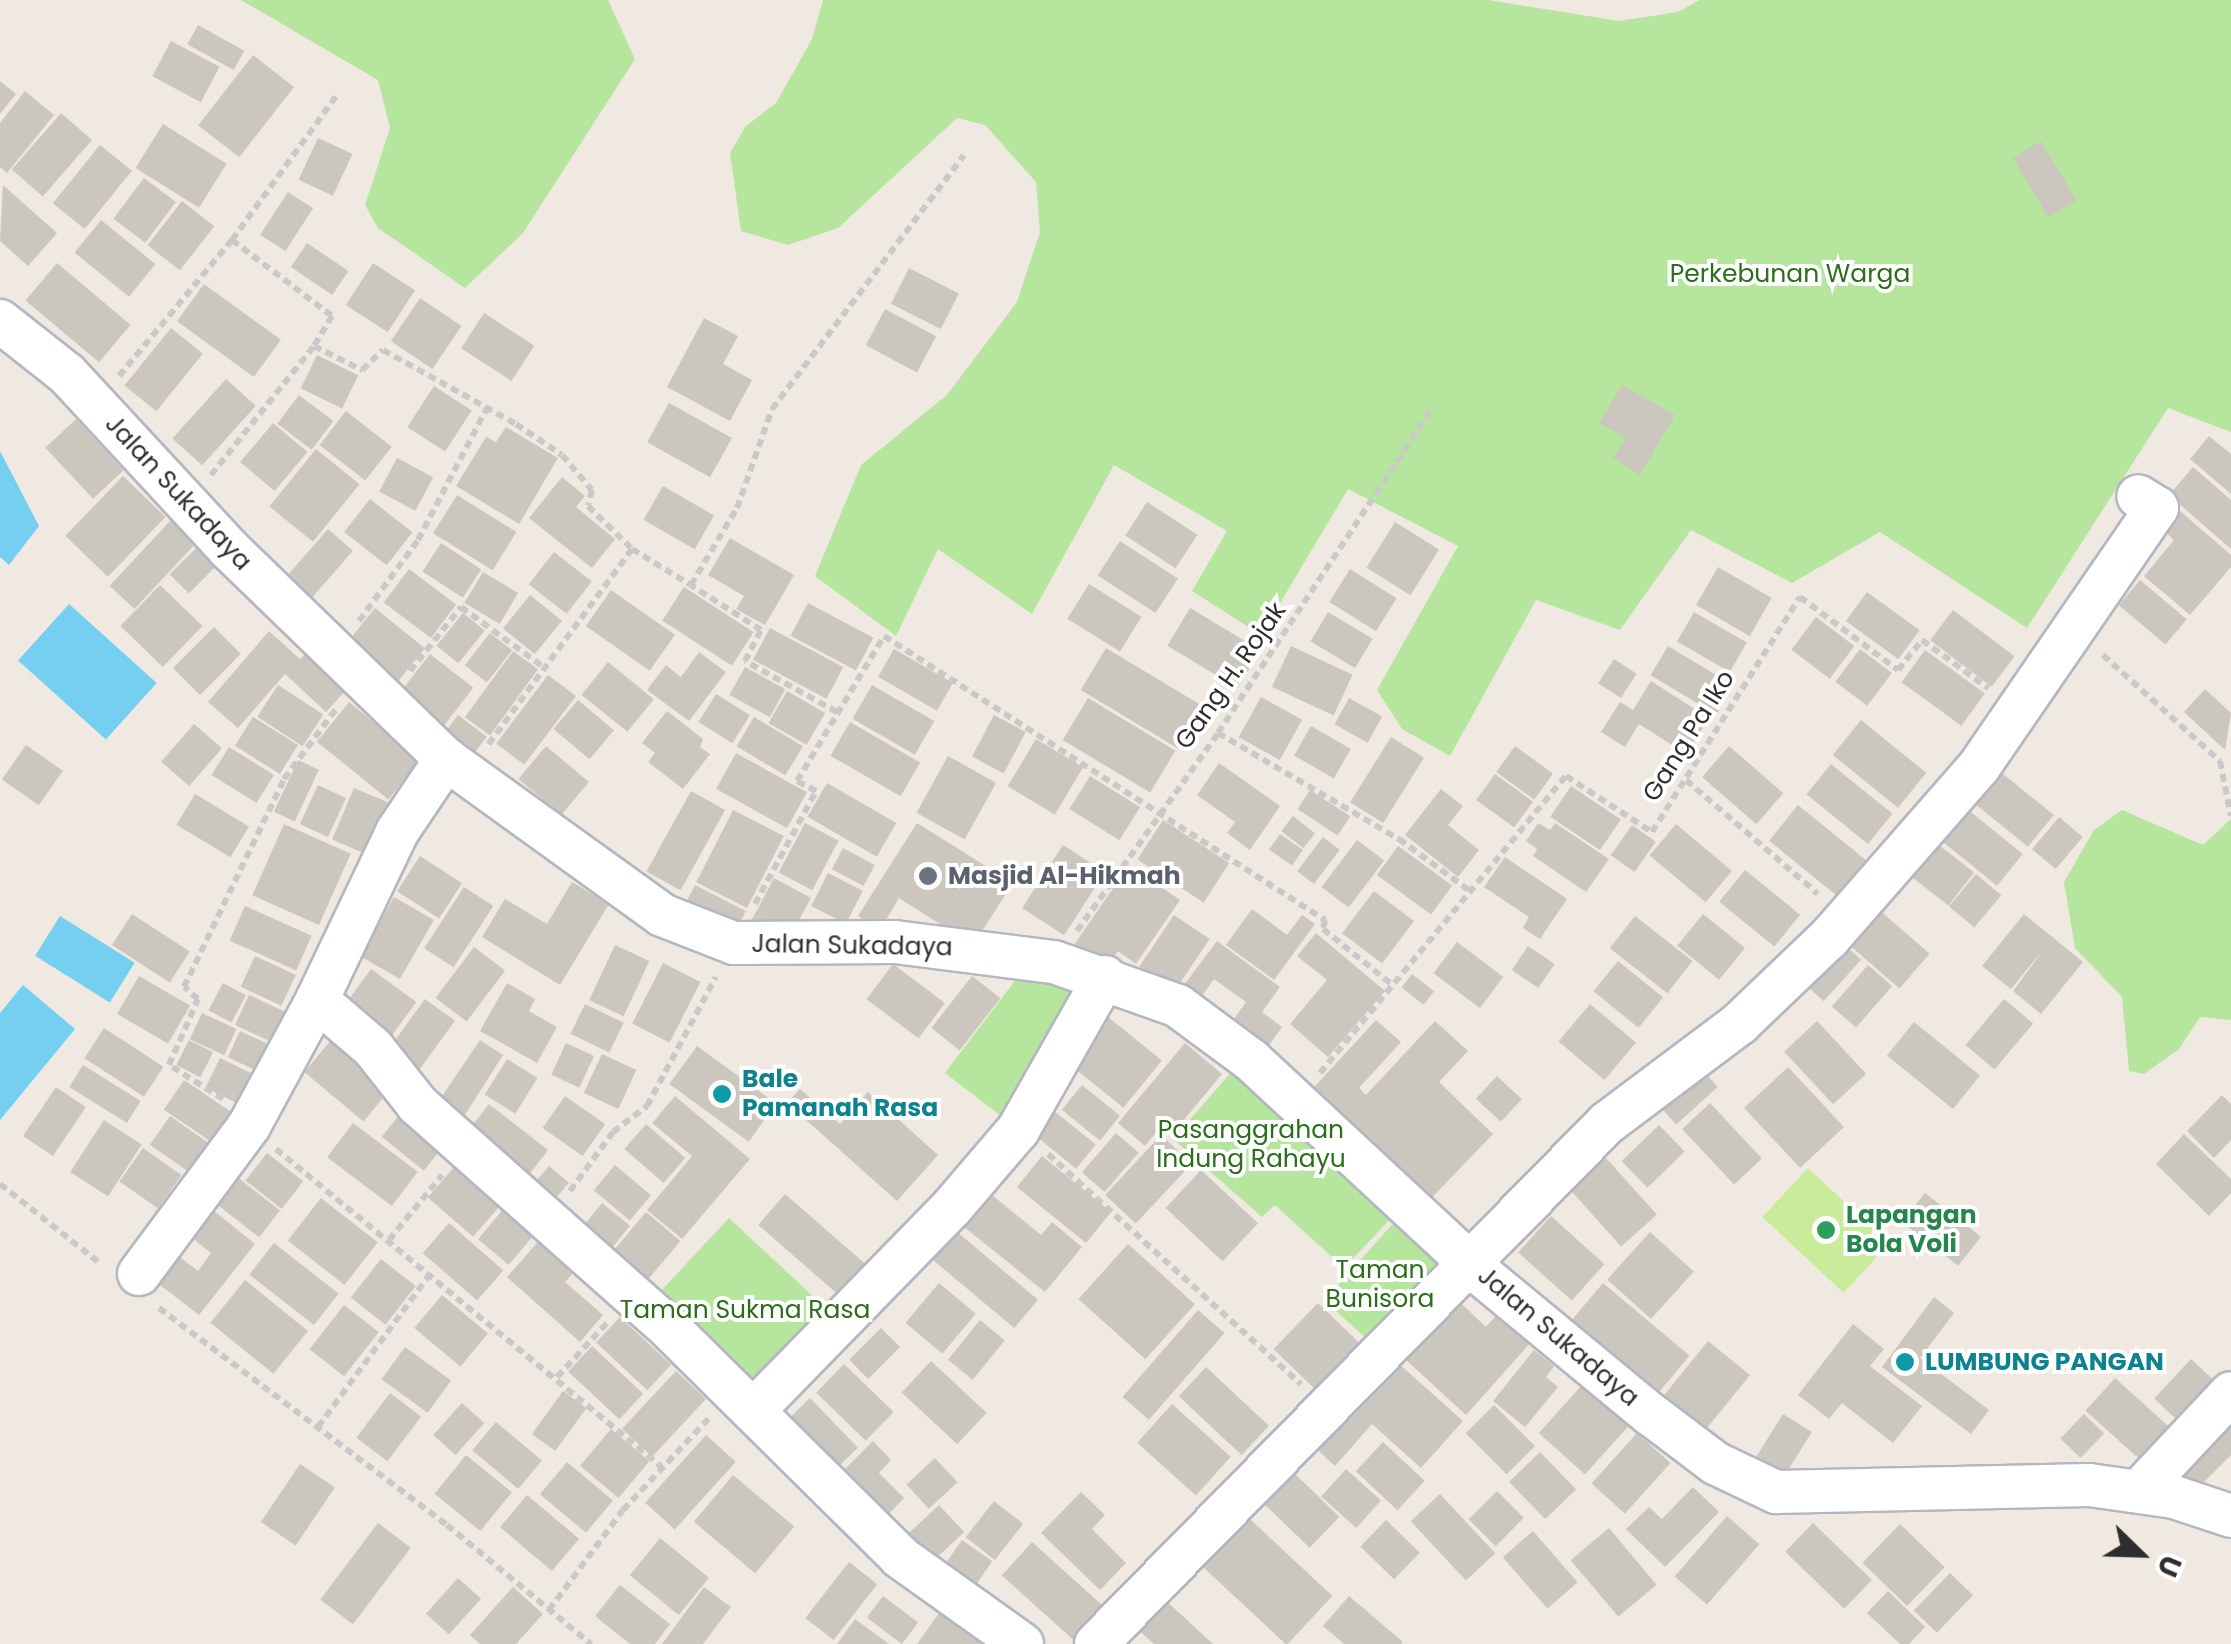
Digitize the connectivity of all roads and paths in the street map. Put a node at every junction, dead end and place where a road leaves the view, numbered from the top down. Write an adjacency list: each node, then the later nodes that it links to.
1 (337, 95): 3 (path)
2 (964, 155): 12 (path)
3 (232, 240): 5 (path); 6 (path)
4 (0, 321): 6 (street, Jalan Sukadaya)
5 (314, 346): 8 (path); 10 (path)
6 (96, 404): 10 (street, Jalan Sukadaya)
7 (1433, 407): 18 (path, Gang H. Rojak)
8 (487, 408): 11 (path); 15 (path)
9 (2138, 496): 13 (street)
10 (188, 503): 15 (street, Jalan Sukadaya)
11 (632, 549): 12 (path); 14 (path)
12 (691, 586): 17 (path)
13 (2074, 630): 16 (street); 22 (path)
14 (545, 668): 15 (path); 19 (path)
15 (359, 679): 19 (street, Jalan Sukadaya); 31 (path)
16 (2017, 710): 20 (path, Gang Pa Iko); 24 (street)
17 (836, 712): 21 (path); 25 (path)
18 (1218, 733): 21 (path, Gang H. Rojak); 23 (path)
19 (457, 767): 25 (street, Jalan Sukadaya); 29 (street)
20 (1686, 780): 23 (path, Gang Pa Iko); 24 (path)
21 (1161, 809): 26 (path, Gang H. Rojak); 28 (path)
22 (2231, 816)
23 (1470, 892): 28 (path, Gang Pa Iko)
24 (1845, 918): 37 (street)
25 (734, 943): 26 (street, Jalan Sukadaya); 35 (path)
26 (1054, 962): 27 (street, Jalan Sukadaya)
27 (1105, 977): 30 (street, Jalan Sukadaya); 32 (street)
28 (1394, 986): 30 (path, Gang Pa Iko)
29 (317, 1000): 31 (street); 33 (street)
30 (1296, 1100): 37 (street, Jalan Sukadaya)
31 (252, 1122): 36 (path); 39 (street)
32 (1018, 1130): 43 (street); 44 (path)
33 (464, 1147): 35 (street); 36 (path)
34 (0, 1184): 39 (path)
35 (548, 1220): 40 (street)
36 (390, 1240): 38 (path)
37 (1466, 1260): 44 (street); 47 (street, Jalan Sukadaya)
38 (430, 1274): 41 (path); 45 (path)
39 (133, 1282): 45 (path)
40 (632, 1295): 41 (path); 43 (street)
41 (558, 1378): 46 (path)
42 (2231, 1394): 47 (street)
43 (744, 1401): 46 (path); 51 (street)
44 (1324, 1406): 52 (street)
45 (318, 1427): 49 (path)
46 (661, 1466): 49 (path)
47 (2139, 1491): 48 (street, Jalan Sukadaya)
48 (2231, 1516)
49 (548, 1610): 50 (path)
50 (591, 1644)
51 (1022, 1644)
52 (1096, 1644)

